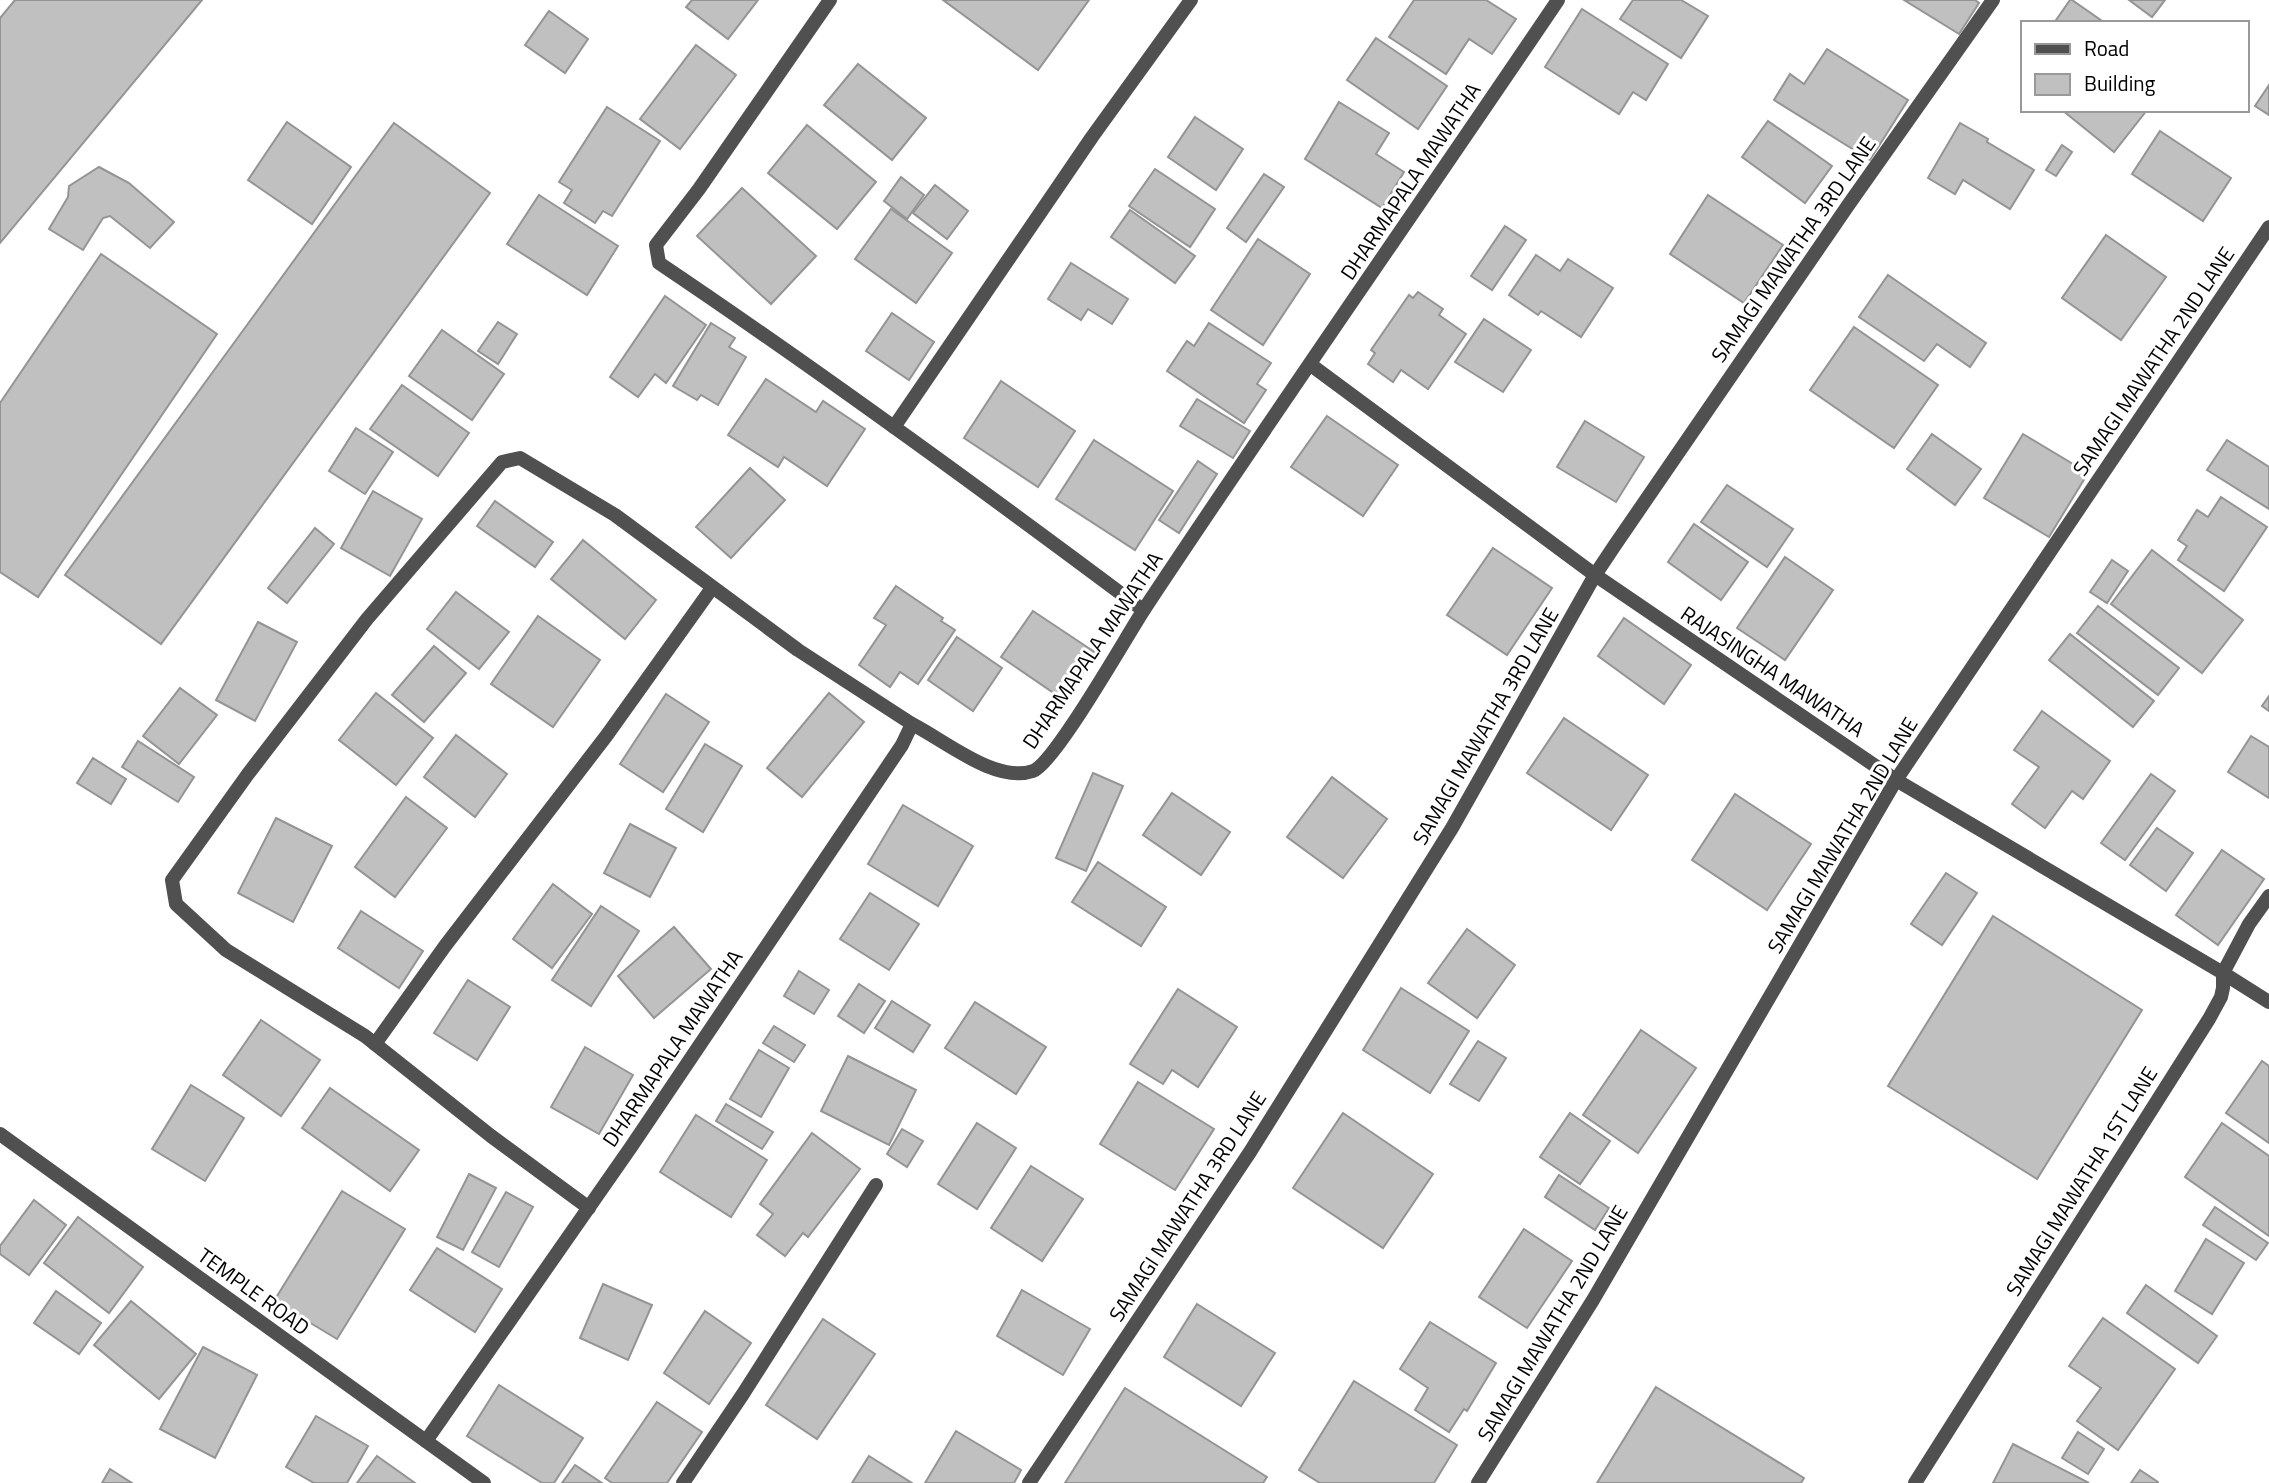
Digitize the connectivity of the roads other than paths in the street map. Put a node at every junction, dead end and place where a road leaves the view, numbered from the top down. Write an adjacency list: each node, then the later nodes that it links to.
1 (830, 0): 7 (street)
2 (1191, 0): 7 (street)
3 (1558, 0): 6 (street, DHARMAPALA MAWATHA)
4 (1993, 0): 8 (street, SAMAGI MAWATHA 3RD LANE)
5 (2269, 227): 12 (street, SAMAGI MAWATHA 2ND LANE)
6 (1311, 365): 8 (street, RAJASINGHA MAWATHA); 10 (street, DHARMAPALA MAWATHA)
7 (894, 427): 10 (street)
8 (1595, 575): 12 (street, RAJASINGHA MAWATHA); 23 (street, SAMAGI MAWATHA 3RD LANE)
9 (712, 587): 11 (street); 16 (street); 16 (street)
10 (1143, 610): 11 (street, DHARMAPALA MAWATHA)
11 (912, 724): 19 (street, DHARMAPALA MAWATHA)
12 (1896, 780): 14 (street, RAJASINGHA MAWATHA); 24 (street, SAMAGI MAWATHA 2ND LANE)
13 (2269, 896): 14 (street, SAMAGI MAWATHA 1ST LANE)
14 (2223, 973): 15 (street, RAJASINGHA MAWATHA); 25 (street, SAMAGI MAWATHA 1ST LANE)
15 (2269, 1002)
16 (375, 1044): 19 (street)
17 (0, 1134): 20 (street, TEMPLE ROAD)
18 (876, 1185): 22 (street)
19 (589, 1208): 20 (street, DHARMAPALA MAWATHA)
20 (426, 1441): 21 (street, TEMPLE ROAD)
21 (484, 1483)
22 (683, 1483)
23 (1029, 1483)
24 (1478, 1483)
25 (1914, 1483)

